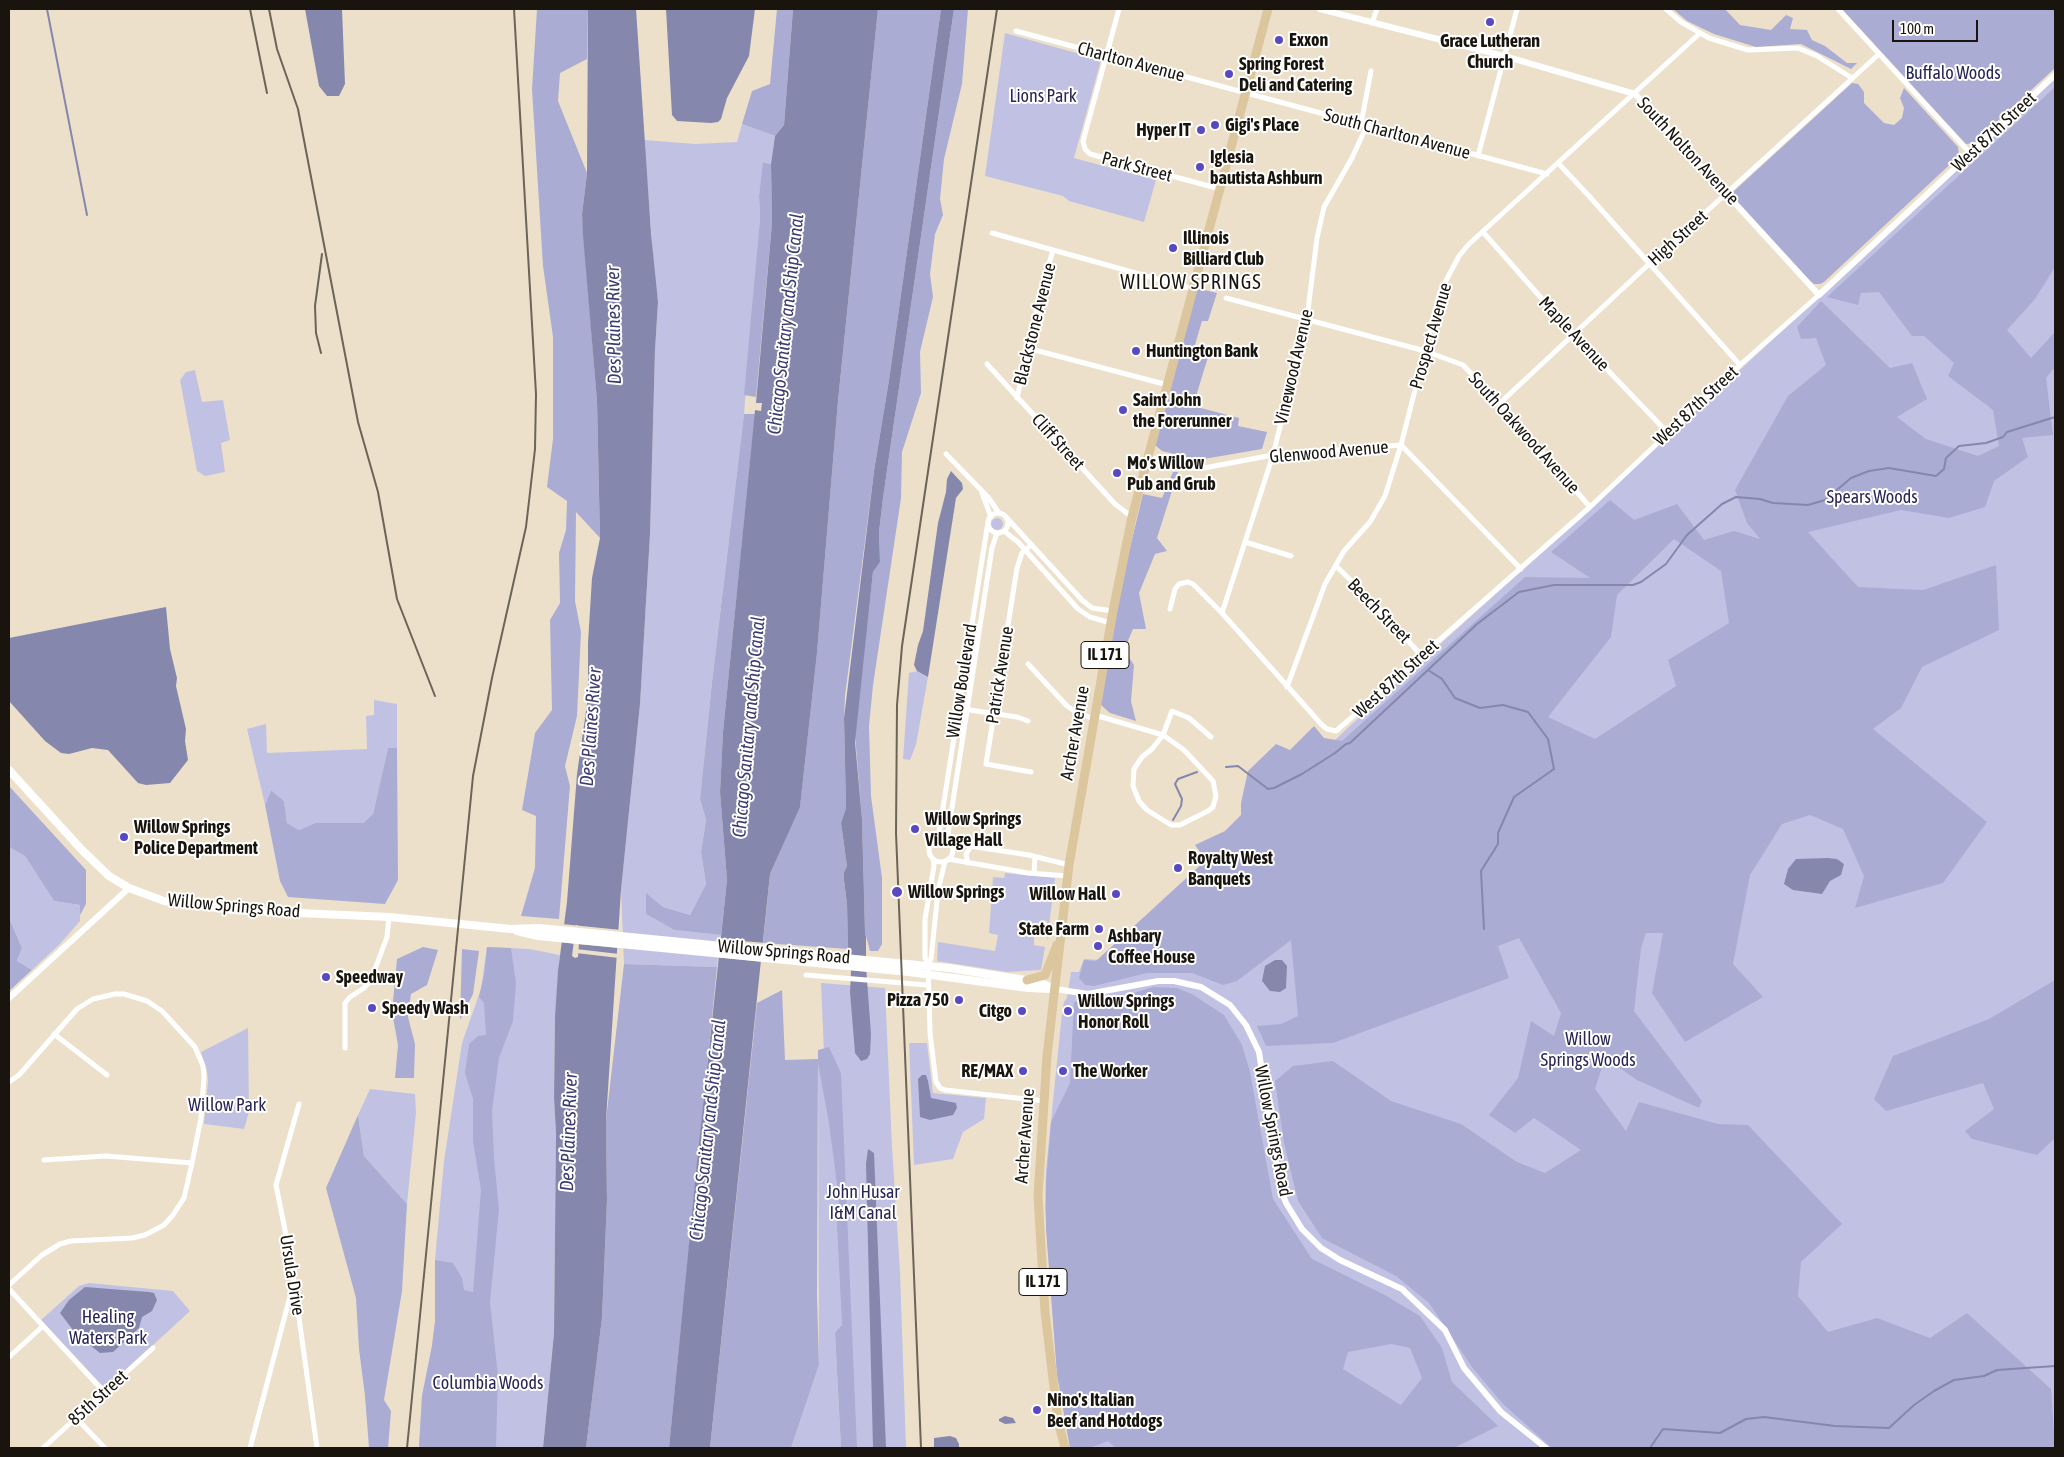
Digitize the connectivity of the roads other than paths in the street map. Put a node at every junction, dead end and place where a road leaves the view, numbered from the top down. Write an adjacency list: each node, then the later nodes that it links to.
1 (1119, 9): 12 (street)
2 (1268, 9): 17 (main road, Archer Avenue / IL 171)
3 (1320, 9): 8 (street, South Nolton Avenue)
4 (1377, 9): 8 (street)
5 (1517, 9): 13 (street)
6 (1666, 9): 10 (street)
7 (1838, 9): 11 (street)
8 (1372, 23): 13 (street, South Nolton Avenue)
9 (1016, 31): 12 (street, Charlton Avenue)
10 (1699, 34): 16 (street); 18 (street, Prospect Avenue)
11 (1879, 54): 16 (street, High Street); 20 (street)
12 (1107, 55): 17 (street, Charlton Avenue); 24 (street, Park Street)
13 (1504, 56): 18 (street, South Nolton Avenue); 21 (street)
14 (1370, 71): 19 (street, Vinewood Avenue)
15 (2055, 76): 20 (street, West 87th Street)
16 (1852, 78): 25 (street, High Street)
17 (1246, 93): 19 (street, South Charlton Avenue); 24 (main road, Archer Avenue / IL 171)
18 (1635, 94): 22 (street, Prospect Avenue); 25 (street, South Nolton Avenue)
19 (1364, 124): 21 (street, South Charlton Avenue); 33 (street, Vinewood Avenue)
20 (1970, 153): 31 (street, West 87th Street)
21 (1478, 156): 23 (street, South Charlton Avenue)
22 (1558, 164): 23 (street, Prospect Avenue); 29 (street)
23 (1547, 174): 26 (street, Prospect Avenue)
24 (1221, 190): 30 (main road, Archer Avenue / IL 171)
25 (1728, 193): 29 (street, High Street); 31 (street, South Nolton Avenue)
26 (1483, 232): 34 (street, Maple Avenue); 36 (street, Prospect Avenue)
27 (992, 233): 28 (street)
28 (1053, 250): 30 (street); 35 (street, Blackstone Avenue)
29 (1650, 263): 34 (street, High Street); 38 (street)
30 (1193, 288): 39 (main road, Archer Avenue / IL 171)
31 (1819, 295): 38 (street, West 87th Street)
32 (1226, 298): 33 (street, South Oakwood Avenue)
33 (1307, 318): 36 (street, South Oakwood Avenue); 45 (street, Vinewood Avenue)
34 (1573, 334): 41 (street, High Street); 42 (street, Maple Avenue)
35 (1027, 348): 39 (street); 40 (street, Blackstone Avenue)
36 (1425, 351): 41 (street, South Oakwood Avenue); 43 (street, Prospect Avenue)
37 (987, 364): 40 (street, Cliff Street)
38 (1740, 365): 42 (street, West 87th Street)
39 (1168, 384): 46 (main road, Archer Avenue / IL 171)
40 (1017, 398): 51 (street, Cliff Street)
41 (1500, 403): 48 (street, South Oakwood Avenue)
42 (1668, 433): 48 (street, West 87th Street)
43 (1402, 446): 45 (street, Glenwood Avenue); 59 (street, Prospect Avenue); 60 (street, Glenwood Avenue)
44 (946, 454): 47 (street)
45 (1273, 455): 46 (street, Glenwood Avenue); 55 (street, Vinewood Avenue)
46 (1148, 457): 51 (main road, Archer Avenue / IL 171)
47 (982, 492): 49 (street); 52 (street)
48 (1590, 507): 60 (street, West 87th Street)
49 (999, 513): 50 (street); 52 (street)
50 (1006, 517): 53 (street); 56 (street)
51 (1132, 517): 62 (main road, Archer Avenue / IL 171)
52 (989, 519): 54 (street); 68 (street, Willow Boulevard)
53 (1004, 531): 54 (street); 57 (street)
54 (997, 533): 69 (street, Willow Boulevard)
55 (1245, 542): 58 (street); 63 (street, Vinewood Avenue)
56 (1031, 545): 57 (street, Patrick Avenue); 62 (street)
57 (1025, 550): 64 (street); 70 (street, Patrick Avenue)
58 (1291, 556)
59 (1336, 566): 65 (street, Beech Street); 67 (street, Prospect Avenue)
60 (1521, 568): 65 (street, West 87th Street)
61 (1170, 609): 63 (street)
62 (1113, 611): 64 (main road, Archer Avenue / IL 171)
63 (1222, 613): 67 (street)
64 (1111, 623): 71 (main road, Archer Avenue / IL 171)
65 (1422, 656): 67 (street, West 87th Street)
66 (1028, 664): 71 (street)
67 (1287, 687)
68 (958, 708): 69 (street); 77 (street, Willow Boulevard)
69 (966, 709): 70 (street); 78 (street, Willow Boulevard)
70 (995, 714): 72 (street); 76 (street, Patrick Avenue)
71 (1094, 717): 73 (street); 84 (main road, Archer Avenue / IL 171)
72 (1028, 721)
73 (1163, 735): 73 (street); 74 (street)
74 (1211, 737)
75 (9, 770): 87 (main road, Willow Springs Road)
76 (1031, 772)
77 (936, 840): 78 (street); 81 (street)
78 (948, 841): 79 (street); 82 (street)
79 (971, 846): 80 (street); 83 (street)
80 (1035, 857): 84 (street); 85 (street)
81 (933, 859): 82 (street); 90 (street)
82 (946, 860): 83 (street); 90 (street)
83 (968, 863): 85 (street)
84 (1069, 865): 86 (main road, Archer Avenue / IL 171)
85 (1034, 873): 86 (street)
86 (1068, 876): 89 (main road, Archer Avenue / IL 171)
87 (129, 888): 88 (main road, Willow Springs Road); 96 (street)
88 (389, 917): 91 (main road, Willow Springs Road); 98 (street)
89 (1060, 938): 93 (main road); 95 (main road, Archer Avenue / IL 171)
90 (928, 963): 94 (street)
91 (949, 972): 93 (main road, Willow Springs Road); 95 (main road, Willow Springs Road)
92 (806, 975): 94 (street)
93 (1027, 980): 95 (main road, Willow Springs Road)
94 (927, 984): 101 (street)
95 (1055, 989): 101 (main road, Archer Avenue / IL 171); 117 (street, Willow Springs Road)
96 (9, 998)
97 (54, 1034): 99 (street); 100 (street); 104 (street)
98 (345, 1048)
99 (108, 1075)
100 (9, 1082)
101 (1044, 1101): 116 (main road, Archer Avenue / IL 171)
102 (299, 1104): 105 (street, Ursula Drive)
103 (44, 1160): 104 (street)
104 (192, 1163): 106 (street)
105 (294, 1282): 114 (street); 115 (street, Ursula Drive)
106 (9, 1287): 107 (street)
107 (43, 1326): 109 (street); 110 (street)
108 (154, 1348): 110 (street, 85th Street)
109 (9, 1358)
110 (104, 1392): 111 (street, 85th Street)
111 (76, 1418): 112 (street, 85th Street); 113 (street)
112 (43, 1448)
113 (105, 1448)
114 (250, 1448)
115 (317, 1448)
116 (1065, 1448)
117 (1546, 1448)

